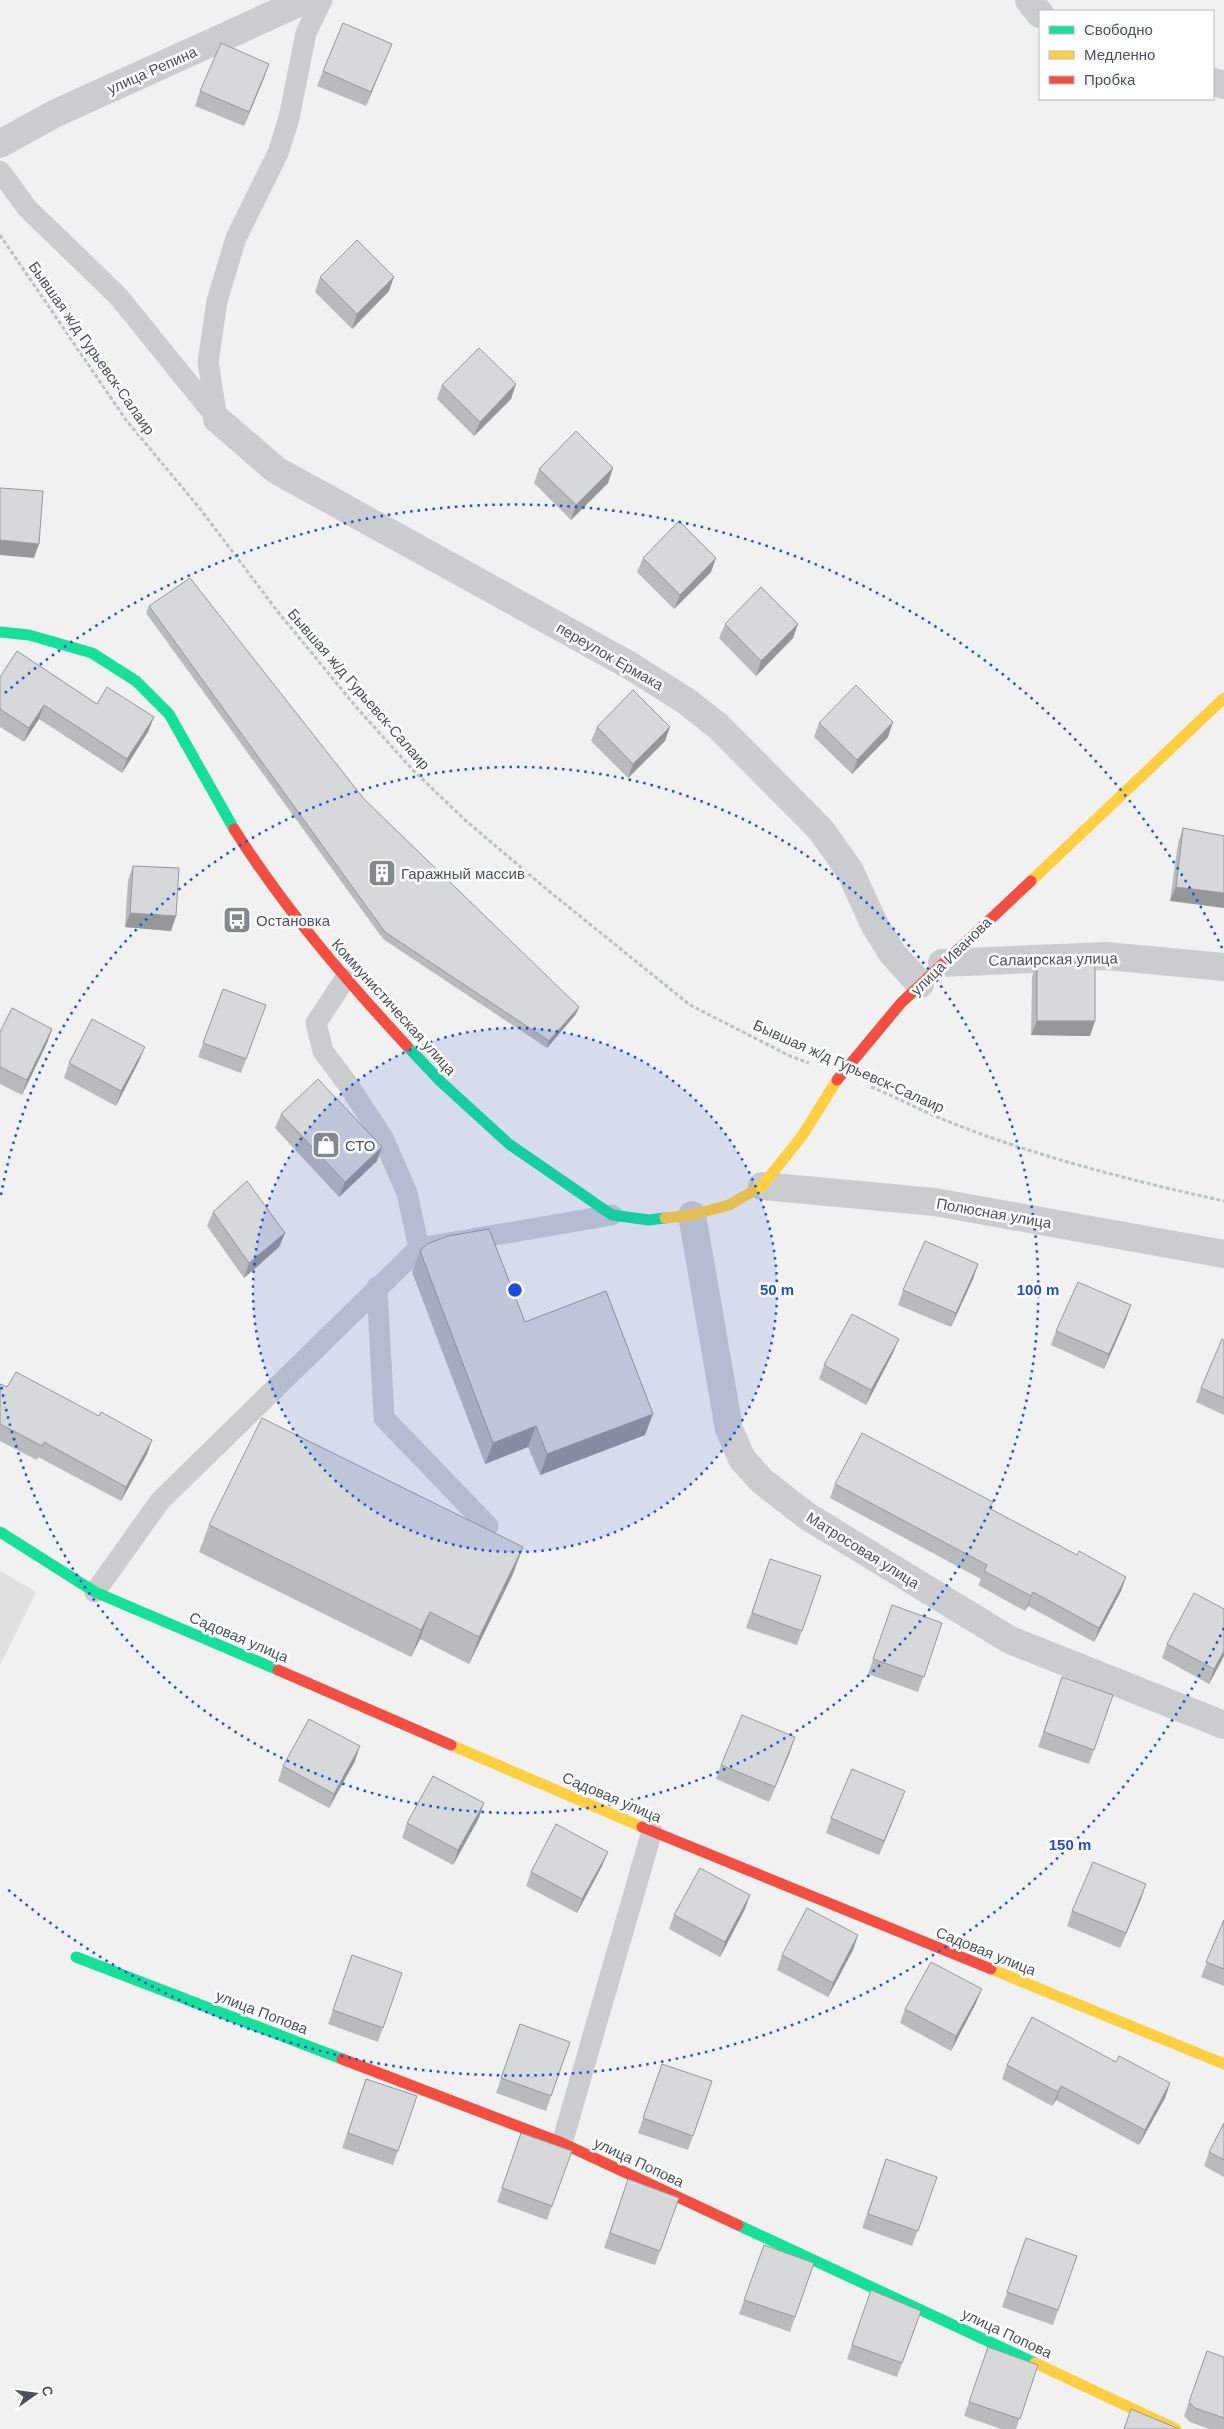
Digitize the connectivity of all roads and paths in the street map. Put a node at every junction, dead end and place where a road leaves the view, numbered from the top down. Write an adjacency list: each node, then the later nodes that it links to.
1 (305, 0): 5 (street, улица Репина)
2 (322, 0): 8 (lane)
3 (1029, 0): 4 (street)
4 (1039, 13)
5 (0, 144)
6 (0, 171): 8 (lane)
7 (0, 235): 15 (path, Бывшая ж/д Гурьевск-Салаир)
8 (218, 419): 14 (street, переулок Ермака)
9 (0, 632): 13 (street, Коммунистическая улица)
10 (1224, 698): 11 (street, улица Иванова)
11 (942, 963): 12 (street, Салаирская улица); 14 (street, улица Иванова)
12 (1224, 967)
13 (345, 979): 18 (street, Коммунистическая улица); 20 (lane)
14 (920, 984): 15 (street, улица Иванова)
15 (841, 1075): 16 (street, улица Иванова); 17 (path, Бывшая ж/д Гурьевск-Салаир)
16 (762, 1186): 19 (street, улица Иванова); 21 (street, Полюсная улица)
17 (1224, 1201)
18 (612, 1215): 19 (street, Коммунистическая улица); 20 (lane)
19 (692, 1215): 26 (street, Матросовая улица)
20 (419, 1248): 22 (lane)
21 (1224, 1254)
22 (377, 1287): 23 (lane); 25 (lane)
23 (488, 1526)
24 (0, 1532): 25 (street, Садовая улица)
25 (95, 1592): 27 (street, Садовая улица)
26 (1224, 1726)
27 (652, 1831): 29 (street, Садовая улица); 30 (lane)
28 (76, 1957): 30 (street, улица Попова)
29 (1224, 2064)
30 (562, 2143): 31 (street, улица Попова)
31 (1176, 2429)

